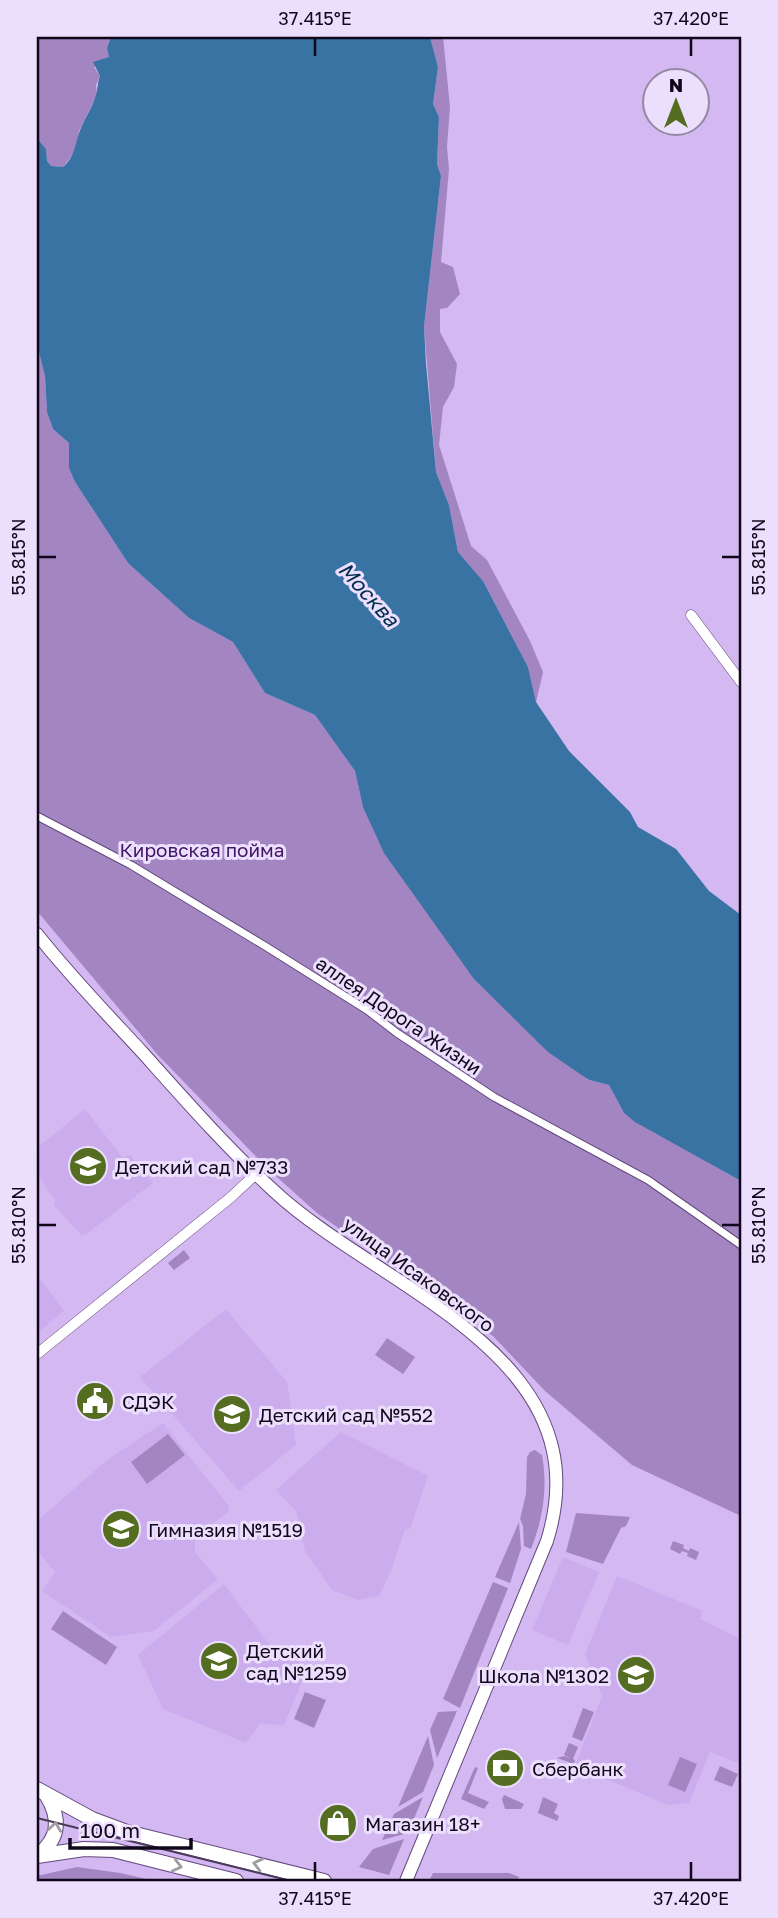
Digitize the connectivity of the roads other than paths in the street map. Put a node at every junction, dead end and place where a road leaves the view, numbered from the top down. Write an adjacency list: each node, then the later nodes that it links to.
1 (691, 615): 2 (street)
2 (741, 682)
3 (37, 816): 6 (street, аллея Дорога Жизни)
4 (37, 934): 5 (street, улица Исаковского)
5 (256, 1174): 7 (street); 12 (street, улица Исаковского)
6 (741, 1245)
7 (37, 1353)
8 (42, 1792): 9 (main road, one-way to 8); 11 (main road, one-way to 8)
9 (37, 1856): 10 (main road, one-way to 10)
10 (236, 1881)
11 (324, 1881)
12 (405, 1881)

